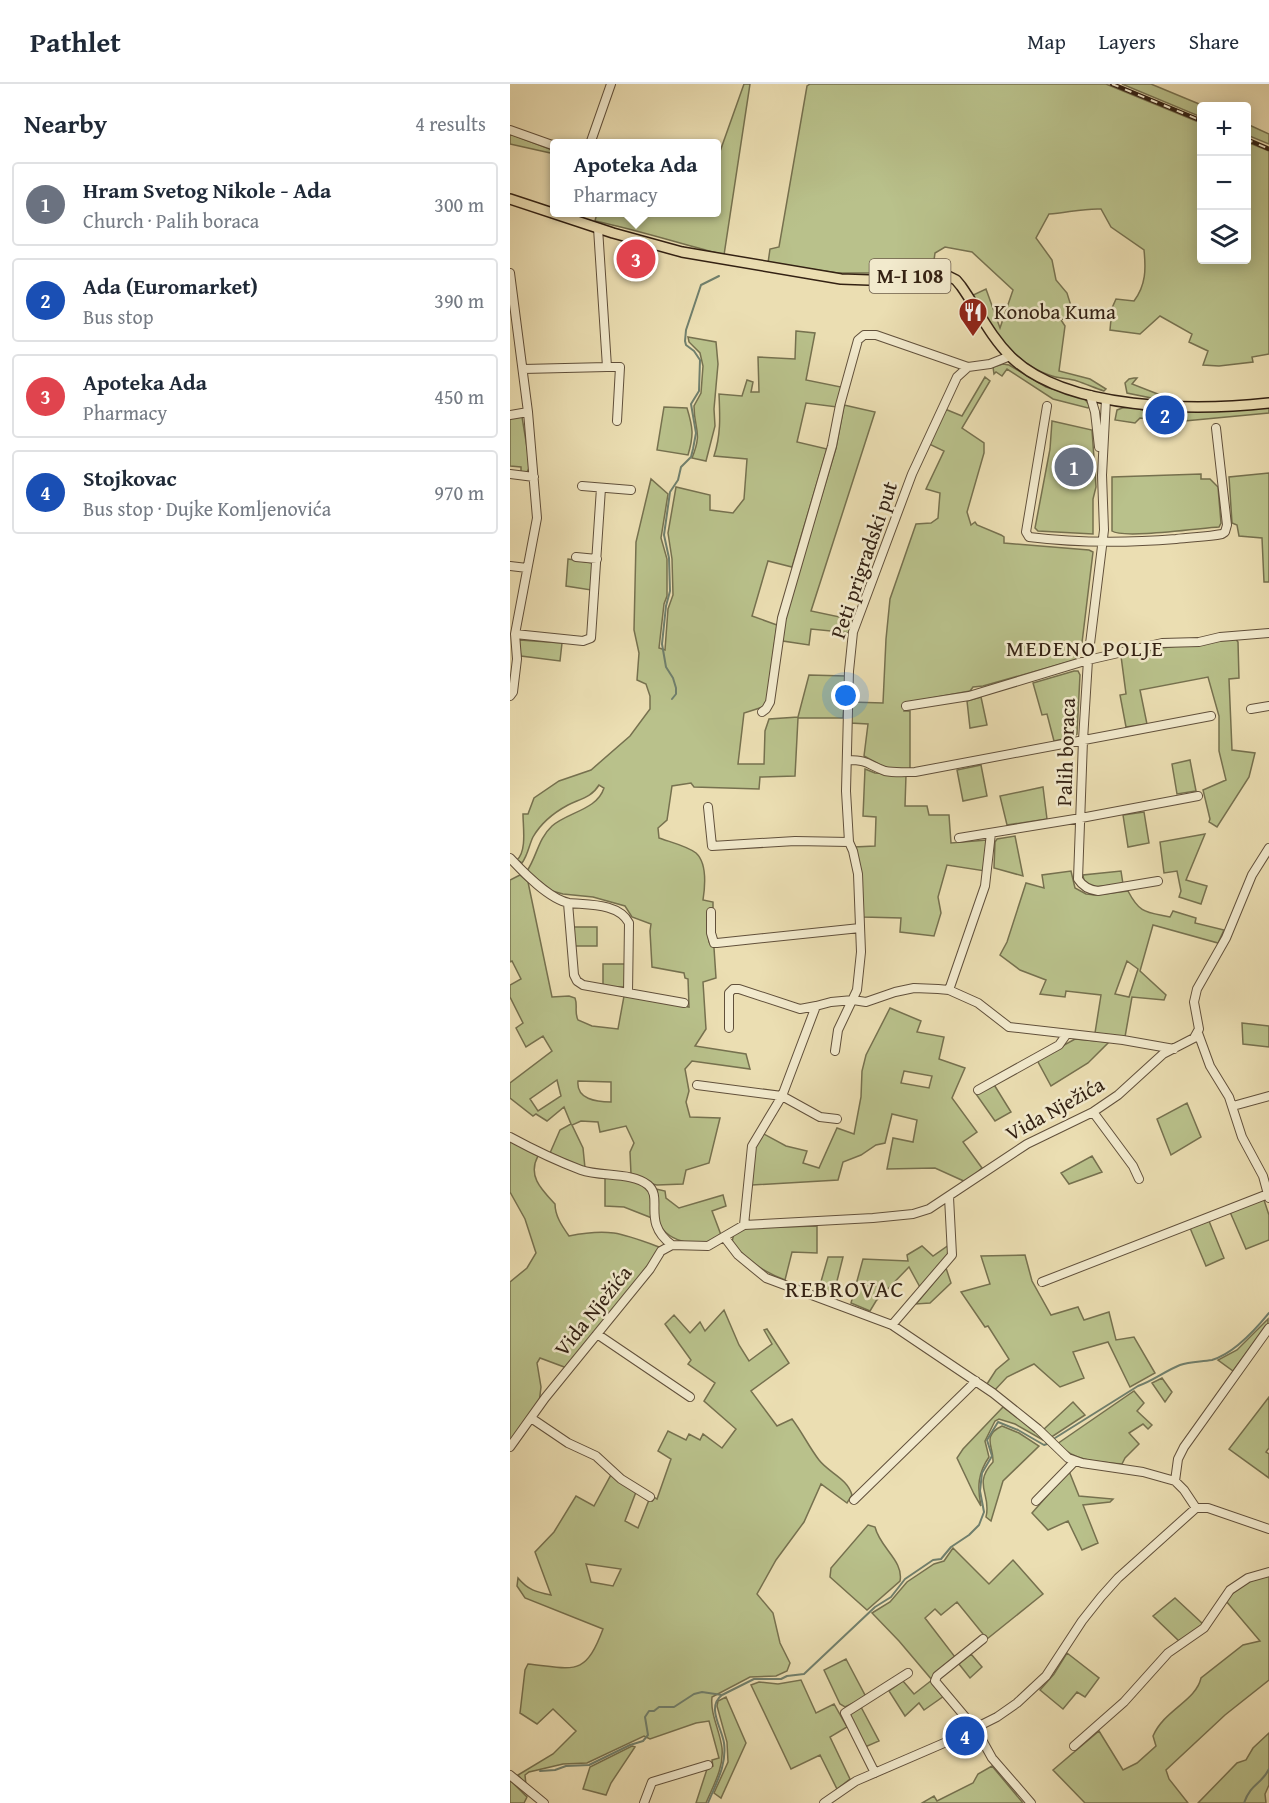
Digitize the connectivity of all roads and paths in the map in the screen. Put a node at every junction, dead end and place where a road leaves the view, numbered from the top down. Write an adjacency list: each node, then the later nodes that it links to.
1 (611, 84): 3 (street)
2 (510, 130): 4 (street)
3 (592, 139)
4 (550, 144)
5 (510, 199): 6 (main road, M-I 108)
6 (550, 212)
7 (565, 217): 8 (main road, M-I 108)
8 (598, 228): 11 (main road, M-I 108); 12 (street)
9 (510, 273): 10 (street)
10 (510, 280): 14 (street)
11 (1010, 356): 13 (street); 15 (main road, M-I 108)
12 (607, 367): 14 (street); 21 (street)
13 (968, 367): 41 (street); 44 (street, Peti prigradski put)
14 (523, 369): 19 (street)
15 (1090, 395): 16 (main road, M-I 108); 24 (street, Palih boraca)
16 (1106, 399): 17 (main road, M-I 108); 24 (street, Palih boraca)
17 (1269, 403)
18 (1047, 406): 29 (street)
19 (528, 412): 20 (street); 25 (street)
20 (510, 415)
21 (617, 421)
22 (1216, 428): 29 (street)
23 (510, 474): 25 (street)
24 (1102, 476): 29 (street, Palih boraca)
25 (534, 477): 33 (street)
26 (582, 486): 27 (street)
27 (601, 488): 28 (street); 31 (street)
28 (631, 490)
29 (1102, 542): 36 (street, Palih boraca)
30 (576, 557): 31 (street)
31 (597, 559): 35 (street)
32 (510, 566): 33 (street)
33 (527, 568): 35 (street)
34 (1269, 633): 36 (street)
35 (513, 640): 37 (street)
36 (1088, 660): 38 (street); 43 (street, Palih boraca)
37 (510, 696)
38 (906, 706)
39 (1269, 706): 40 (street)
40 (1251, 708)
41 (762, 712)
42 (1211, 716): 43 (street)
43 (1083, 740): 44 (street); 47 (street, Palih boraca)
44 (848, 760): 50 (street, Peti prigradski put)
45 (1198, 796): 47 (street)
46 (708, 807): 50 (street)
47 (1081, 819): 48 (street); 53 (street, Palih boraca)
48 (992, 833): 49 (street); 57 (street)
49 (959, 838)
50 (849, 842): 56 (street, Peti prigradski put)
51 (1269, 848): 63 (street)
52 (510, 858): 54 (street)
53 (1158, 881)
54 (568, 903): 58 (street); 58 (street)
55 (711, 912): 56 (street)
56 (860, 928): 59 (street, Peti prigradski put)
57 (950, 990): 59 (street); 64 (street)
58 (628, 993): 60 (street)
59 (853, 1000): 61 (street); 66 (street, Peti prigradski put)
60 (684, 1003)
61 (816, 1006): 62 (street); 69 (street)
62 (729, 1028)
63 (1198, 1033): 65 (street, Vida Nježića); 71 (street)
64 (1066, 1035): 65 (street); 68 (street)
65 (1174, 1048): 72 (street, Vida Nježića)
66 (835, 1051)
67 (697, 1084): 69 (street)
68 (978, 1090)
69 (782, 1096): 73 (street); 78 (street)
70 (1269, 1096): 71 (street)
71 (1233, 1106): 76 (street)
72 (1093, 1112): 75 (street); 77 (street, Vida Nježića)
73 (837, 1119)
74 (510, 1137): 79 (street)
75 (1139, 1179)
76 (1269, 1196): 83 (street)
77 (949, 1197): 78 (street, Vida Nježića); 84 (street)
78 (744, 1225): 80 (street)
79 (663, 1238): 81 (street); 82 (street)
80 (725, 1238): 81 (street); 84 (street)
81 (672, 1245): 82 (street, Vida Nježića)
82 (661, 1251): 86 (street, Vida Nježića)
83 (1042, 1282)
84 (892, 1325): 87 (street)
85 (1269, 1328): 92 (street)
86 (597, 1334): 88 (street); 89 (street, Vida Nježića)
87 (976, 1381): 91 (street); 94 (street)
88 (690, 1396)
89 (531, 1418): 90 (street, Vida Nježića); 93 (street)
90 (510, 1447)
91 (1075, 1461): 92 (street); 95 (street)
92 (1175, 1481): 96 (street)
93 (650, 1497)
94 (854, 1500)
95 (1036, 1501)
96 (1196, 1508): 97 (street); 101 (street)
97 (1269, 1529)
98 (1269, 1572): 102 (street)
99 (983, 1639): 101 (street)
100 (908, 1673): 104 (street)
101 (974, 1729): 104 (street); 109 (street)
102 (1074, 1746)
103 (708, 1765): 107 (street)
104 (875, 1773): 108 (street)
105 (510, 1775): 106 (street)
106 (544, 1803)
107 (644, 1803)
108 (824, 1803)
109 (1031, 1803)

